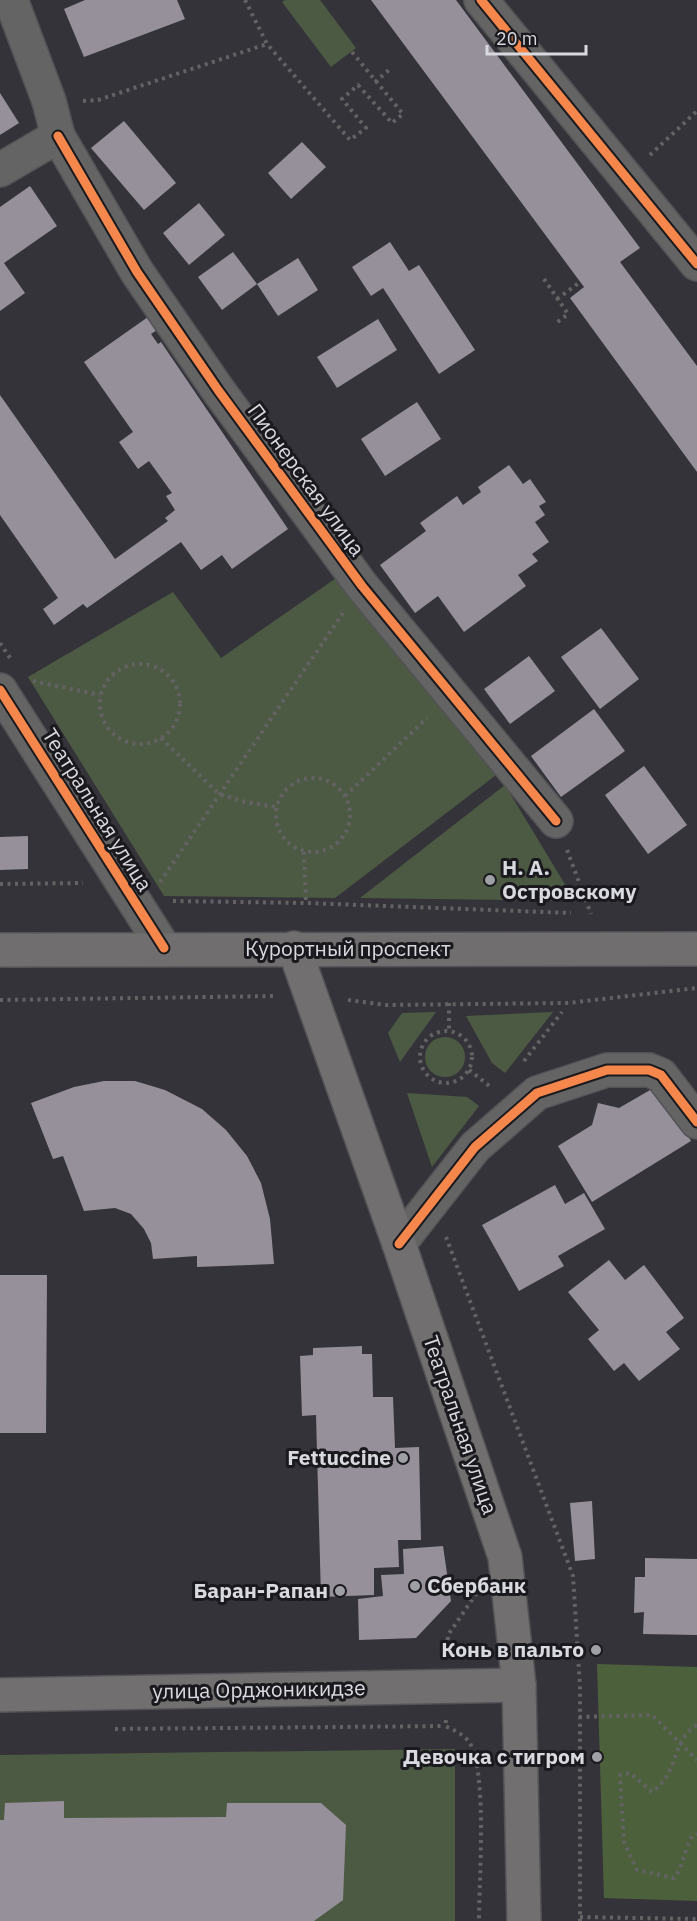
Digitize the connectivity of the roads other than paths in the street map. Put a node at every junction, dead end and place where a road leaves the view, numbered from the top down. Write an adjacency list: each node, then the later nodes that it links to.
1 (11, 0): 3 (street, Пионерская улица)
2 (481, 0): 5 (street)
3 (58, 136): 4 (street); 7 (street, Пионерская улица)
4 (0, 171)
5 (697, 264)
6 (12, 684): 8 (street, Театральная улица)
7 (556, 821)
8 (164, 948): 9 (main road, Курортный проспект); 11 (main road, Курортный проспект)
9 (294, 948): 10 (main road, Курортный проспект); 13 (main road, Театральная улица)
10 (697, 949)
11 (0, 950)
12 (697, 1122): 13 (street)
13 (399, 1244): 14 (main road, Театральная улица)
14 (519, 1685): 15 (main road, улица Орджоникидзе); 16 (main road, Театральная улица)
15 (0, 1695)
16 (524, 1921)

